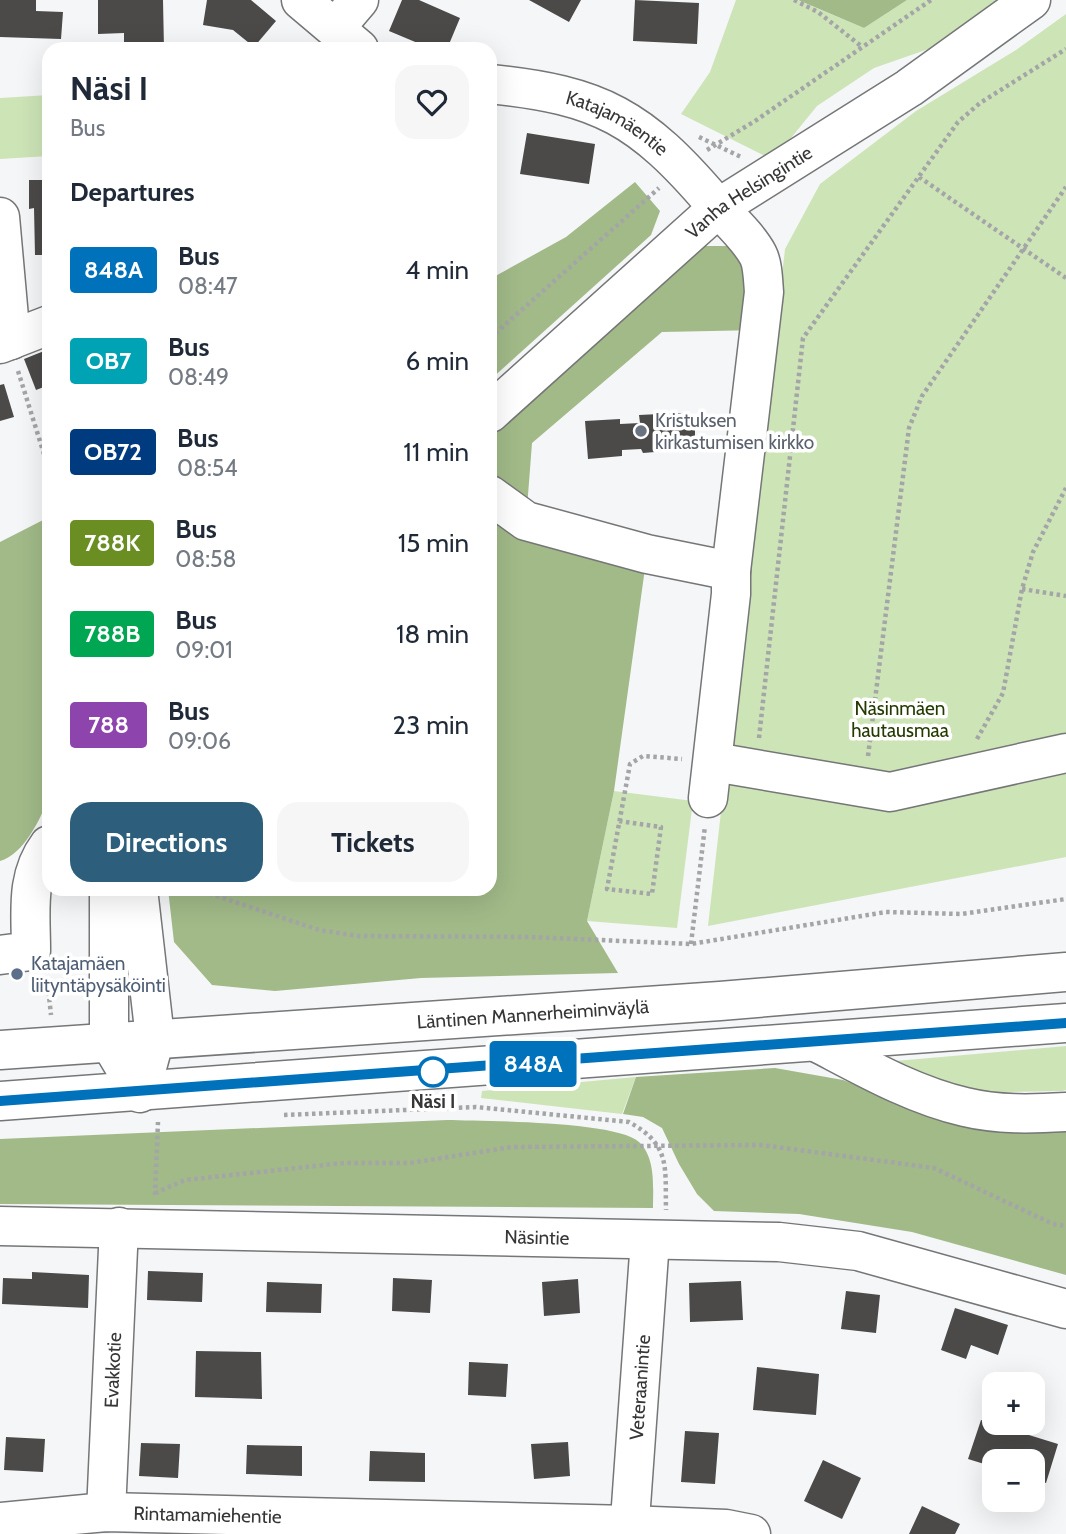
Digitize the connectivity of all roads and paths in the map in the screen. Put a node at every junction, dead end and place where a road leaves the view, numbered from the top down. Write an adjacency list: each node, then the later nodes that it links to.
1 (301, 0): 4 (street)
2 (793, 0): 5 (path)
3 (1031, 0): 10 (street, Vanha Helsingintie)
4 (351, 25)
5 (861, 46)
6 (1066, 49): 8 (path)
7 (497, 85): 10 (street, Katajamäentie)
8 (919, 177): 12 (path); 24 (path)
9 (1066, 187): 12 (path)
10 (718, 208): 16 (street, Vanha Helsingintie); 20 (street, Katajamäentie)
11 (0, 217): 15 (street)
12 (1023, 248): 13 (path); 27 (path)
13 (1066, 278)
14 (42, 328): 15 (street)
15 (6, 342): 17 (path)
16 (497, 407)
17 (42, 450)
18 (1066, 488): 21 (path)
19 (497, 500): 20 (street)
20 (731, 572): 26 (street, Katajamäentie)
21 (1022, 589): 22 (path); 25 (path)
22 (1066, 596)
23 (1066, 753): 25 (street)
24 (755, 770): 26 (street); 27 (street)
25 (956, 777): 27 (street)
26 (711, 780): 28 (path); 34 (path)
27 (864, 788)
28 (619, 821): 28 (path)
29 (42, 854): 35 (street)
30 (110, 896): 39 (street)
31 (139, 896): 38 (street)
32 (217, 896): 34 (path)
33 (1066, 899): 34 (path)
34 (691, 944)
35 (0, 955)
36 (1066, 972): 38 (street, Läntinen Mannerheiminväylä)
37 (1066, 1023): 40 (street)
38 (155, 1038): 39 (street, Läntinen Mannerheiminväylä); 43 (street)
39 (108, 1041): 41 (street, Läntinen Mannerheiminväylä); 43 (street)
40 (818, 1043): 43 (street); 44 (street)
41 (0, 1050)
42 (0, 1101): 43 (street)
43 (149, 1107): 46 (path)
44 (1066, 1112)
45 (0, 1226): 47 (street, Näsintie)
46 (1066, 1226)
47 (119, 1227): 48 (street, Näsintie); 50 (street, Evakkotie)
48 (650, 1240): 49 (street, Näsintie); 52 (street, Veteraanintie)
49 (1066, 1308)
50 (106, 1513): 51 (street, Rintamamiehentie); 52 (street, Rintamamiehentie)
51 (0, 1522)
52 (629, 1529): 53 (street, Rintamamiehentie)
53 (751, 1534)

